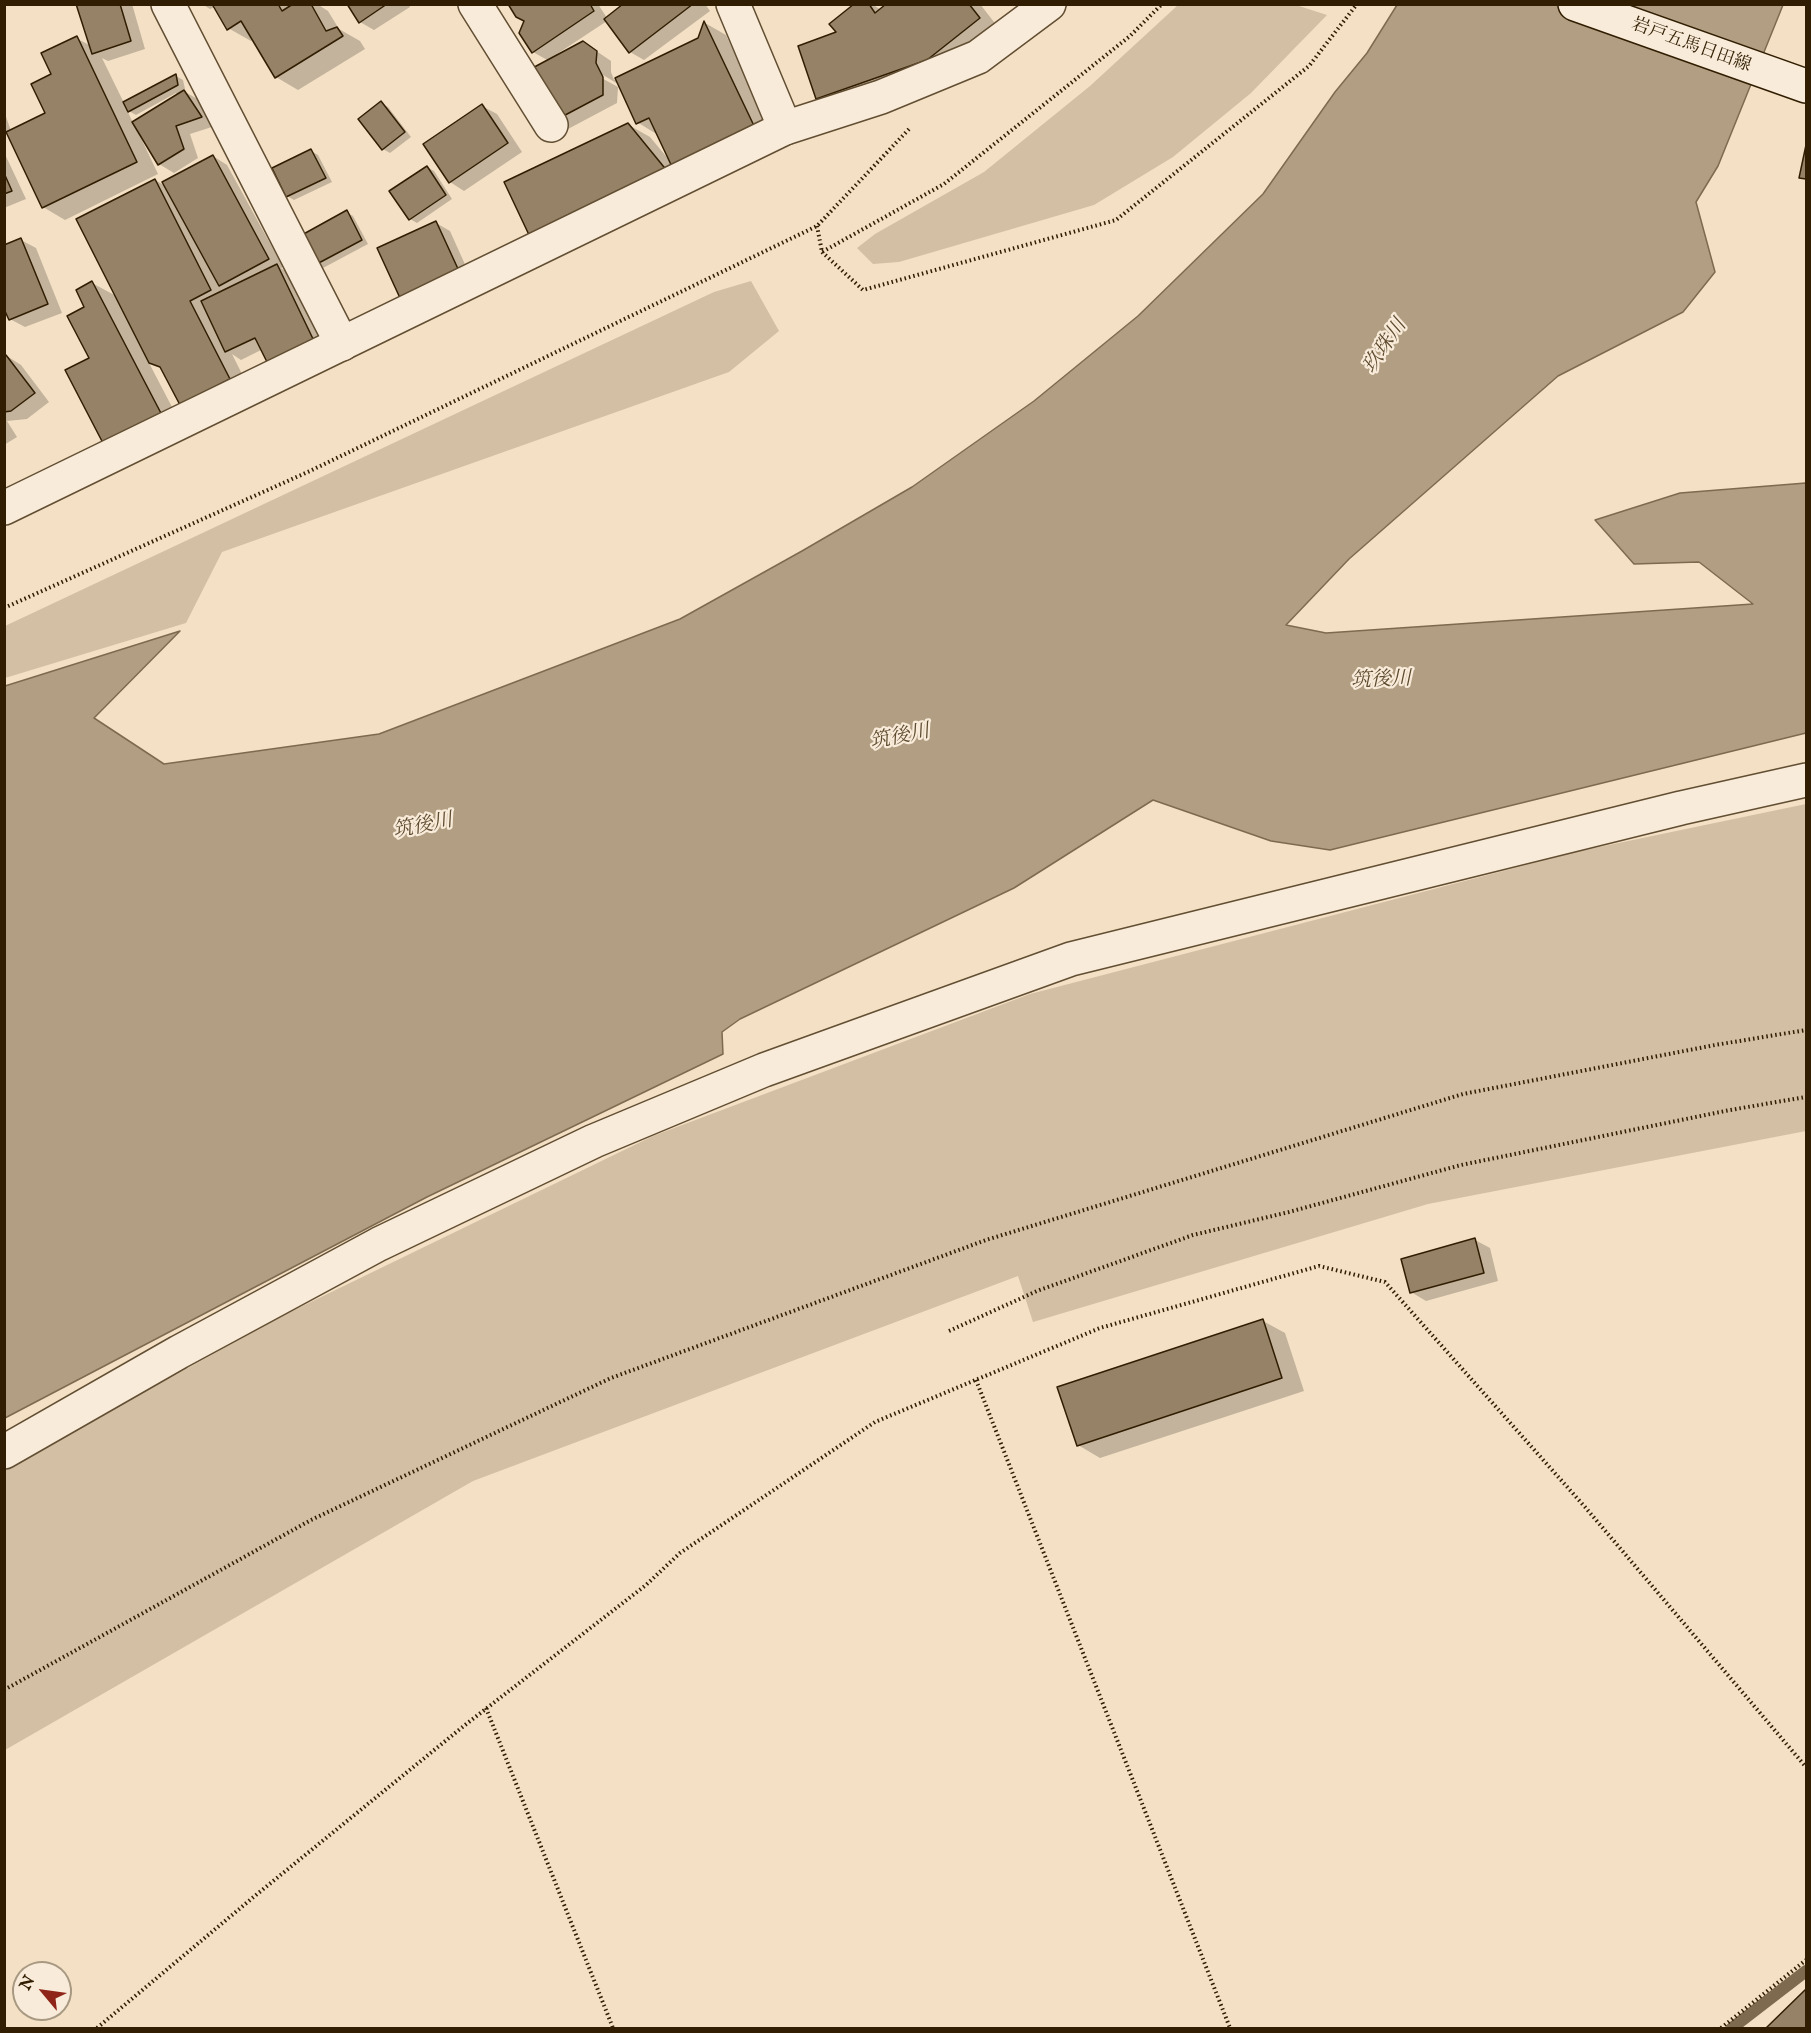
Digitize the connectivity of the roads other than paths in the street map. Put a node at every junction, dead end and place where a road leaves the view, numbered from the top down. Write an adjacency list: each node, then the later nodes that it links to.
1 (168, 4): 9 (street)
2 (475, 4): 7 (street)
3 (733, 4): 8 (street)
4 (1049, 4): 8 (street)
5 (1575, 4): 6 (street, 岩戸五馬日田線)
6 (1798, 84)
7 (551, 125)
8 (785, 128): 9 (street)
9 (342, 344): 10 (street)
10 (4, 508)
11 (1806, 780): 12 (street)
12 (4, 1452)

